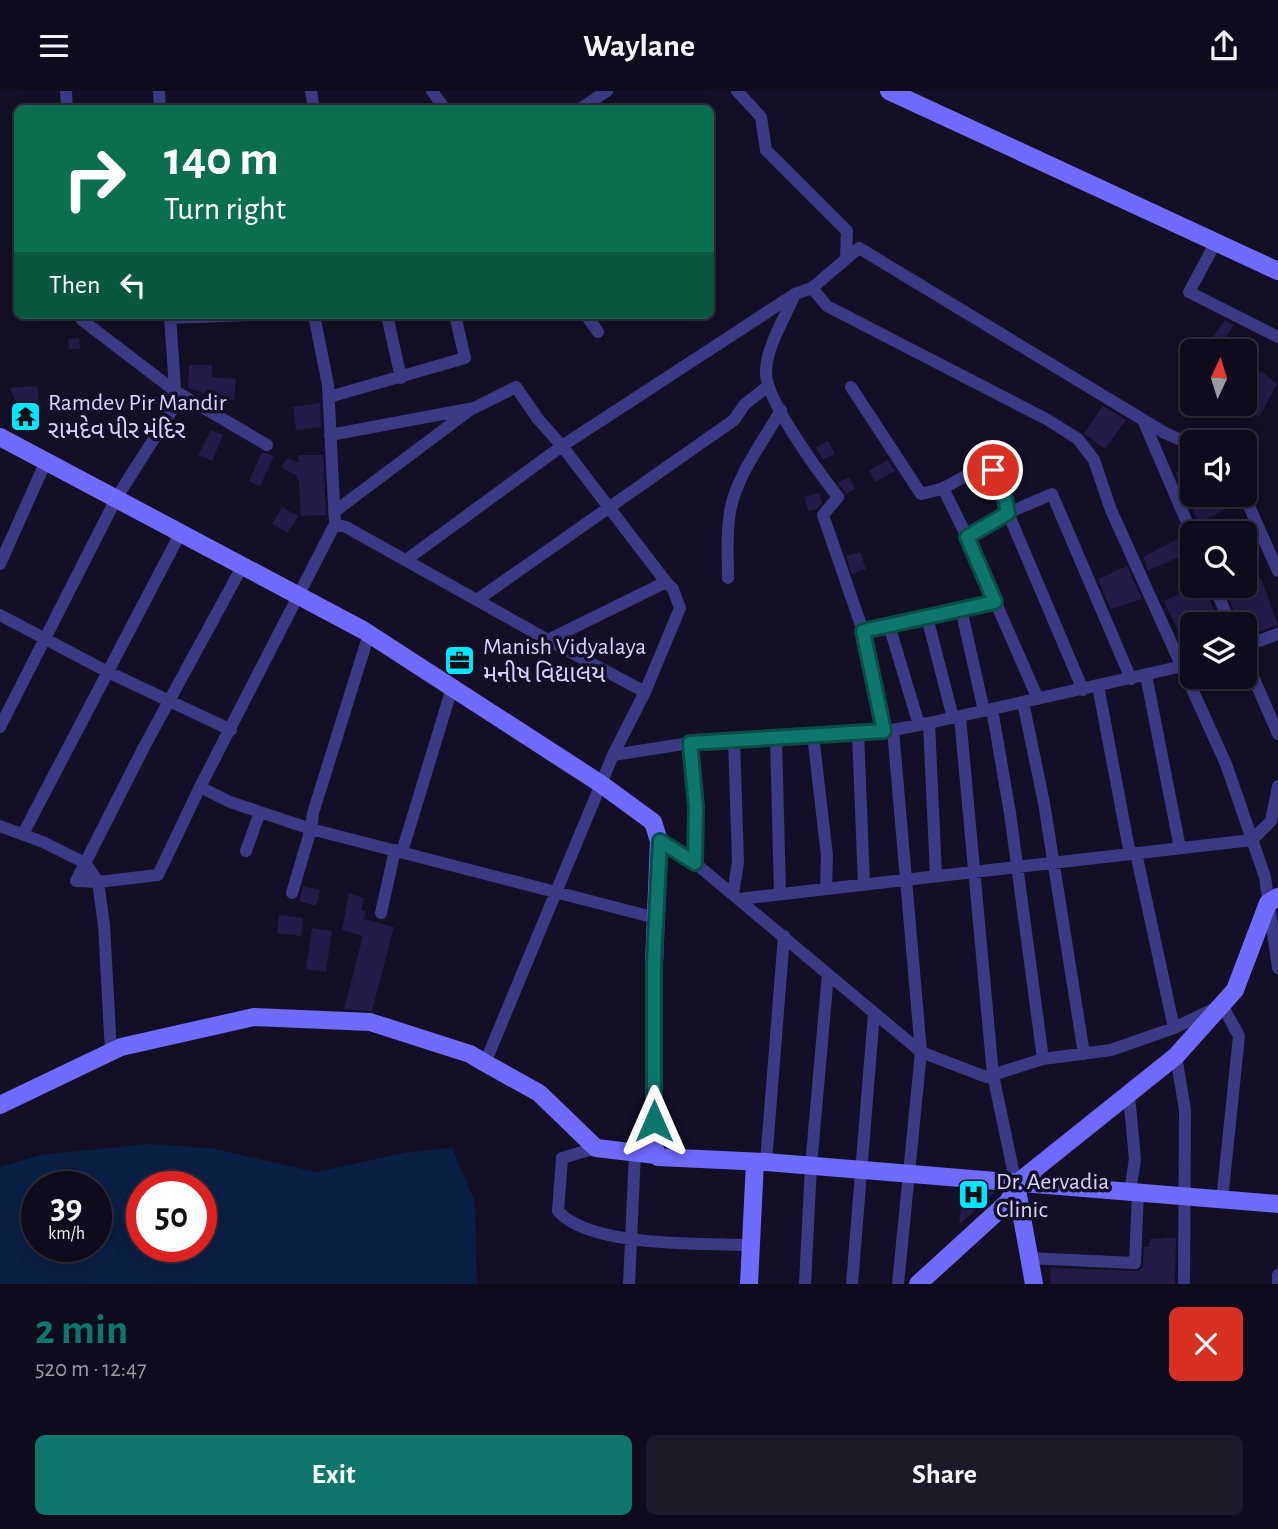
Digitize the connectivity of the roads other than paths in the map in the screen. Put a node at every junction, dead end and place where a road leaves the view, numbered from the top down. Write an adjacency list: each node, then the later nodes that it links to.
1 (607, 91): 4 (street)
2 (737, 91): 6 (street)
3 (889, 91): 5 (main road)
4 (586, 105)
5 (1217, 240): 7 (main road); 17 (street)
6 (846, 258): 8 (street); 25 (street)
7 (1278, 271)
8 (812, 288): 9 (street); 60 (street)
9 (794, 294): 19 (street); 30 (street)
10 (82, 319): 21 (street)
11 (170, 319): 21 (street)
12 (315, 319): 22 (street)
13 (388, 319): 18 (street)
14 (456, 319): 18 (street)
15 (589, 319): 16 (street)
16 (598, 332)
17 (1278, 337)
18 (401, 378): 22 (street)
19 (767, 387): 24 (street); 34 (street)
20 (851, 387): 32 (street)
21 (175, 391): 29 (street); 33 (street)
22 (329, 397): 26 (street)
23 (474, 408): 26 (street); 30 (street); 37 (street)
24 (781, 410): 45 (street); 54 (street)
25 (1143, 420): 28 (street); 38 (street)
26 (331, 435): 37 (street)
27 (0, 437): 31 (main road)
28 (1180, 439)
29 (267, 445)
30 (562, 446): 34 (street); 41 (street)
31 (47, 459): 33 (main road); 42 (street)
32 (943, 488): 36 (street); 40 (street)
33 (117, 497): 39 (main road); 57 (street)
34 (609, 507): 46 (street); 48 (street)
35 (1249, 507): 44 (street)
36 (1008, 513): 40 (street); 64 (street); 69 (street)
37 (335, 518): 41 (street); 47 (street)
38 (1186, 521)
39 (181, 532): 43 (main road); 62 (street)
40 (967, 537): 49 (street)
41 (406, 560): 48 (street)
42 (0, 563)
43 (243, 565): 47 (main road); 72 (street)
44 (1278, 571)
45 (728, 578)
46 (666, 582): 58 (street); 70 (street)
47 (298, 595): 55 (main road); 78 (street)
48 (477, 600): 58 (street)
49 (995, 602): 50 (street); 71 (street)
50 (961, 609): 52 (street); 74 (street)
51 (0, 615): 57 (street)
52 (928, 617): 53 (street); 75 (street)
53 (889, 625): 54 (street); 76 (street)
54 (863, 631): 79 (street)
55 (369, 634): 67 (main road); 92 (street)
56 (1278, 634): 59 (street)
57 (44, 638): 62 (street); 77 (street)
58 (548, 640): 70 (street)
59 (1257, 641)
60 (1180, 652)
61 (1180, 668): 63 (street)
62 (108, 672): 72 (street); 93 (street)
63 (1146, 675): 64 (street); 96 (street)
64 (1131, 679): 65 (street)
65 (1098, 686): 69 (street); 99 (street)
66 (1257, 686): 81 (street)
67 (452, 688): 87 (main road); 98 (street)
68 (1196, 689): 94 (street)
69 (1083, 690): 71 (street)
70 (645, 692): 86 (street)
71 (1038, 699): 73 (street)
72 (169, 702): 78 (street); 100 (street)
73 (1023, 702): 74 (street); 102 (street)
74 (988, 710): 75 (street); 103 (street)
75 (957, 717): 76 (street); 104 (street)
76 (924, 724): 79 (street); 105 (street)
77 (0, 727)
78 (231, 730): 89 (street)
79 (889, 731): 80 (street); 106 (street)
80 (858, 732): 82 (street); 108 (street)
81 (1278, 734)
82 (813, 735): 83 (street); 109 (street)
83 (776, 737): 84 (street); 112 (street)
84 (734, 740): 85 (street); 113 (street)
85 (690, 743): 86 (street); 101 (street)
86 (613, 755): 87 (street)
87 (601, 784): 95 (main road); 110 (street)
88 (1278, 786): 94 (street)
89 (200, 787): 90 (street); 107 (street)
90 (260, 812): 92 (street); 97 (street)
91 (0, 826): 93 (street)
92 (311, 829): 98 (street); 111 (street)
93 (23, 834): 100 (street)
94 (1252, 840): 96 (street); 114 (street)
95 (660, 841): 101 (street); 116 (main road)
96 (1180, 848): 99 (street)
97 (246, 851)
98 (398, 851): 110 (street); 115 (street)
99 (1133, 853): 102 (street); 122 (street)
100 (85, 863): 107 (street)
101 (695, 863): 113 (street)
102 (1053, 863): 103 (street); 125 (street)
103 (1017, 867): 104 (street); 127 (street)
104 (975, 872): 105 (street); 129 (street)
105 (936, 876): 106 (street)
106 (904, 880): 108 (street); 124 (street)
107 (98, 882): 123 (street)
108 (864, 885): 109 (street)
109 (826, 889): 112 (street)
110 (557, 891): 116 (street); 128 (street)
111 (292, 893)
112 (780, 894): 113 (street)
113 (736, 897): 117 (street)
114 (1273, 900): 118 (street); 120 (main road)
115 (381, 913)
116 (656, 918): 134 (main road)
117 (783, 936): 119 (street); 135 (street)
118 (1278, 968)
119 (828, 974): 121 (street); 136 (street)
120 (1222, 1005): 122 (street); 126 (main road); 142 (street)
121 (874, 1013): 124 (street); 137 (street)
122 (1174, 1028): 125 (street)
123 (111, 1052): 128 (main road); 131 (main road)
124 (920, 1052): 129 (street); 138 (street)
125 (1084, 1053): 127 (street)
126 (1176, 1055): 130 (main road); 141 (street)
127 (1043, 1059): 129 (street)
128 (485, 1063): 132 (main road)
129 (993, 1075): 139 (street)
130 (1129, 1095): 139 (main road); 140 (street)
131 (1, 1102)
132 (596, 1148): 133 (main road); 144 (street)
133 (635, 1152): 134 (main road); 144 (street)
134 (656, 1155): 135 (main road)
135 (761, 1162): 136 (main road); 145 (main road)
136 (811, 1166): 137 (main road); 150 (street)
137 (863, 1170): 138 (main road); 151 (street)
138 (909, 1174): 139 (main road); 152 (street)
139 (1016, 1184): 140 (main road); 146 (main road); 153 (main road)
140 (1134, 1192): 141 (main road); 146 (street)
141 (1182, 1196): 142 (main road); 155 (street)
142 (1222, 1200): 143 (main road)
143 (1278, 1205)
144 (631, 1240): 145 (street); 148 (street)
145 (751, 1245): 149 (main road)
146 (1028, 1258): 154 (main road)
147 (1278, 1275): 156 (street)
148 (629, 1284)
149 (749, 1284)
150 (805, 1284)
151 (852, 1284)
152 (898, 1284)
153 (918, 1284)
154 (1034, 1284)
155 (1184, 1284)
156 (1278, 1284)

